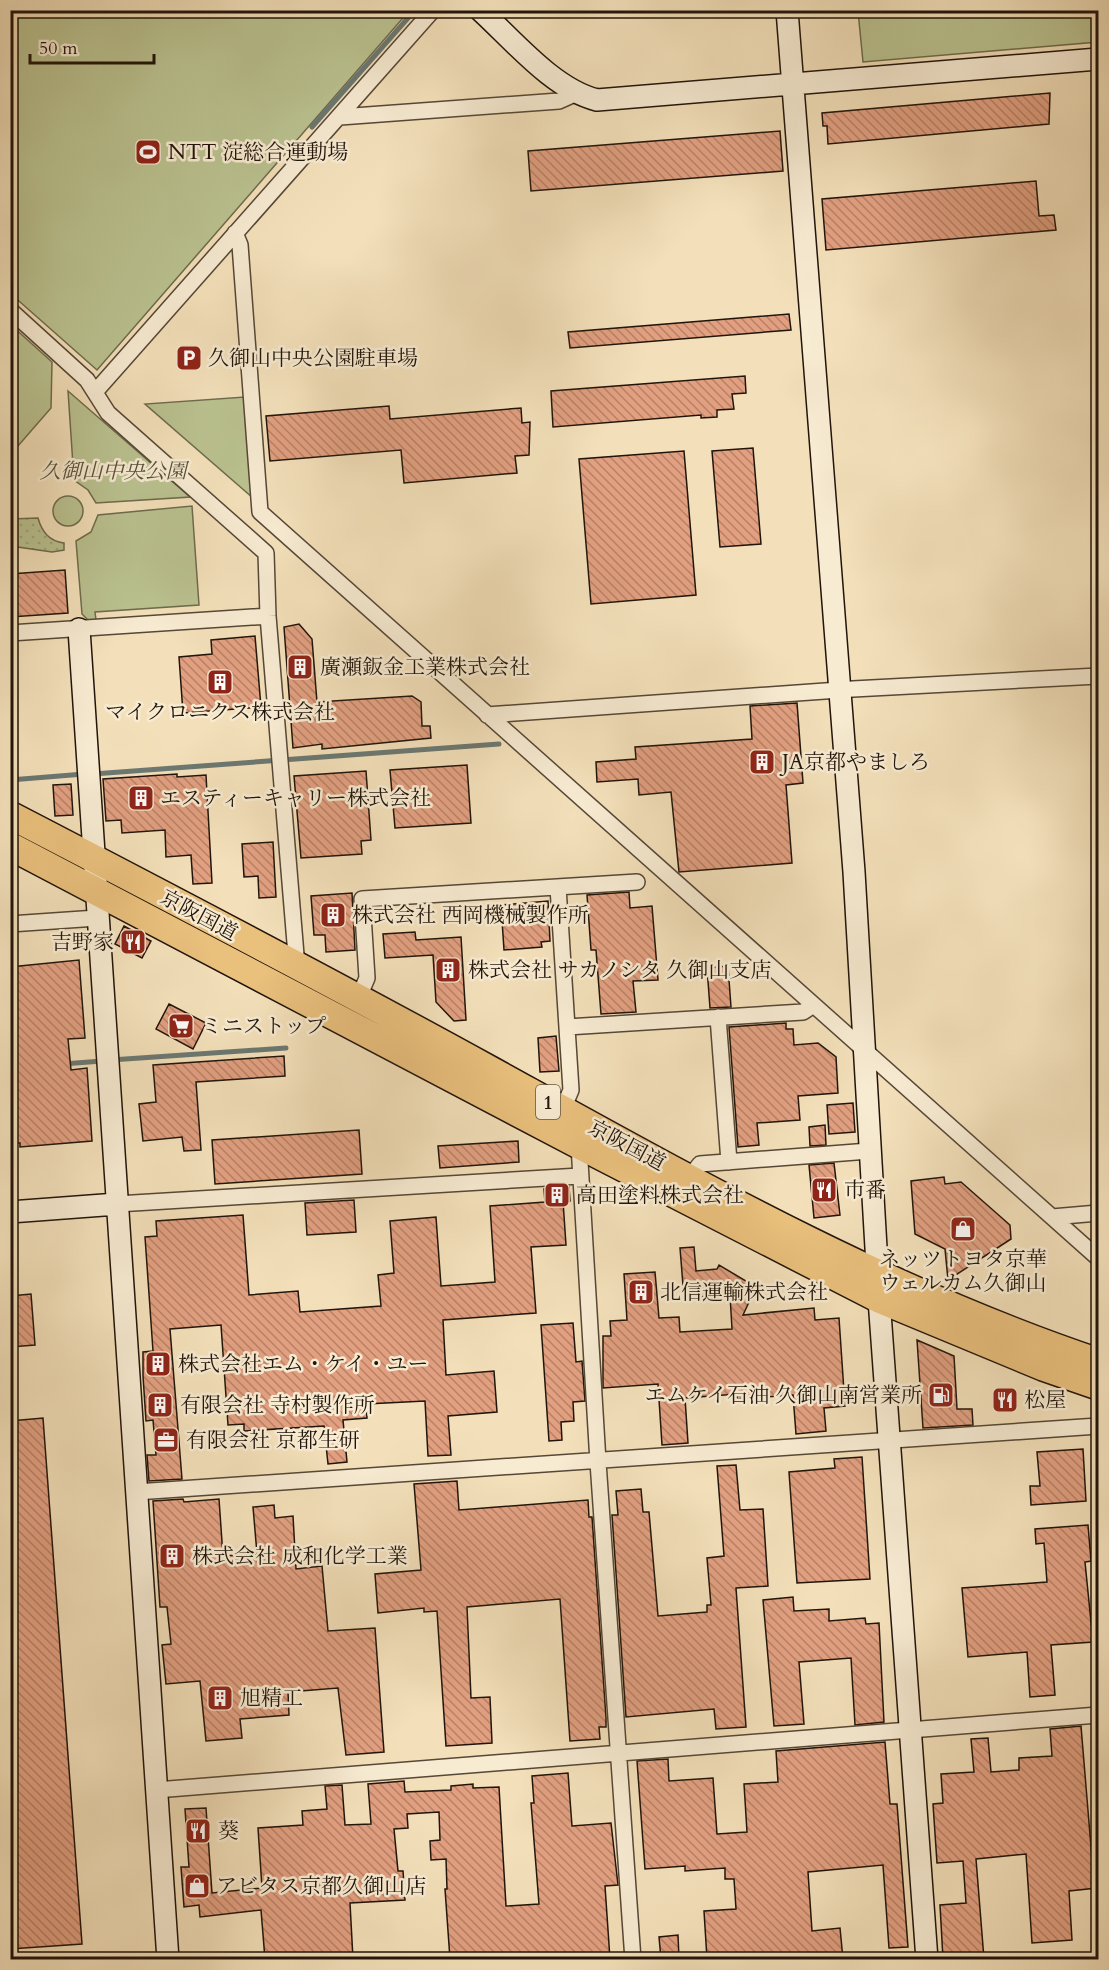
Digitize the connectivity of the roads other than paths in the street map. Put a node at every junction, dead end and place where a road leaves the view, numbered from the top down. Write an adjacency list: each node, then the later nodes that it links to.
1 (433, 10): 7 (street)
2 (480, 10): 6 (street)
3 (787, 10): 5 (street)
4 (1098, 59): 5 (street)
5 (793, 82): 6 (street); 15 (street)
6 (577, 93): 7 (street)
7 (340, 117): 8 (street)
8 (235, 233): 10 (street); 16 (street)
9 (10, 310): 10 (street)
10 (95, 392): 11 (street)
11 (268, 616): 12 (street); 25 (street)
12 (79, 629): 13 (street); 19 (street)
13 (10, 633)
14 (1098, 675): 15 (street)
15 (840, 690): 16 (street); 30 (street)
16 (488, 715): 27 (street)
17 (10, 815): 19 (highway, 京阪国道 / 1)
18 (10, 846): 22 (highway, 京阪国道 / 1)
19 (93, 858): 22 (street); 25 (highway, 京阪国道 / 1)
20 (638, 882): 21 (street)
21 (558, 887): 26 (street); 29 (street)
22 (95, 888): 23 (street); 32 (highway, 京阪国道 / 1)
23 (97, 918): 24 (street); 37 (street)
24 (10, 924)
25 (297, 967): 26 (highway, 京阪国道 / 1)
26 (359, 998): 31 (highway, 京阪国道 / 1)
27 (812, 1006): 28 (street); 30 (street)
28 (718, 1017): 29 (street); 34 (street)
29 (567, 1027): 31 (street)
30 (867, 1053): 33 (street); 40 (street)
31 (563, 1109): 36 (highway, 京阪国道 / 1)
32 (579, 1145): 35 (street); 42 (highway, 京阪国道 / 1)
33 (869, 1151): 34 (street); 42 (street)
34 (729, 1162): 36 (street)
35 (580, 1176): 37 (street); 47 (street)
36 (689, 1178): 42 (highway, 京阪国道 / 1)
37 (117, 1204): 38 (street); 48 (street)
38 (10, 1212)
39 (1098, 1213): 40 (street)
40 (1052, 1217): 41 (street)
41 (1098, 1258)
42 (878, 1285): 43 (highway, 京阪国道 / 1); 44 (highway, 京阪国道 / 1); 46 (street)
43 (1098, 1362)
44 (1098, 1386)
45 (1098, 1426): 46 (street)
46 (890, 1441): 47 (street); 50 (street)
47 (598, 1462): 48 (street); 51 (street)
48 (136, 1492): 52 (street)
49 (1098, 1715): 50 (street)
50 (911, 1729): 51 (street); 55 (street)
51 (618, 1752): 52 (street); 54 (street)
52 (156, 1790): 53 (street)
53 (168, 1959)
54 (633, 1959)
55 (927, 1959)

